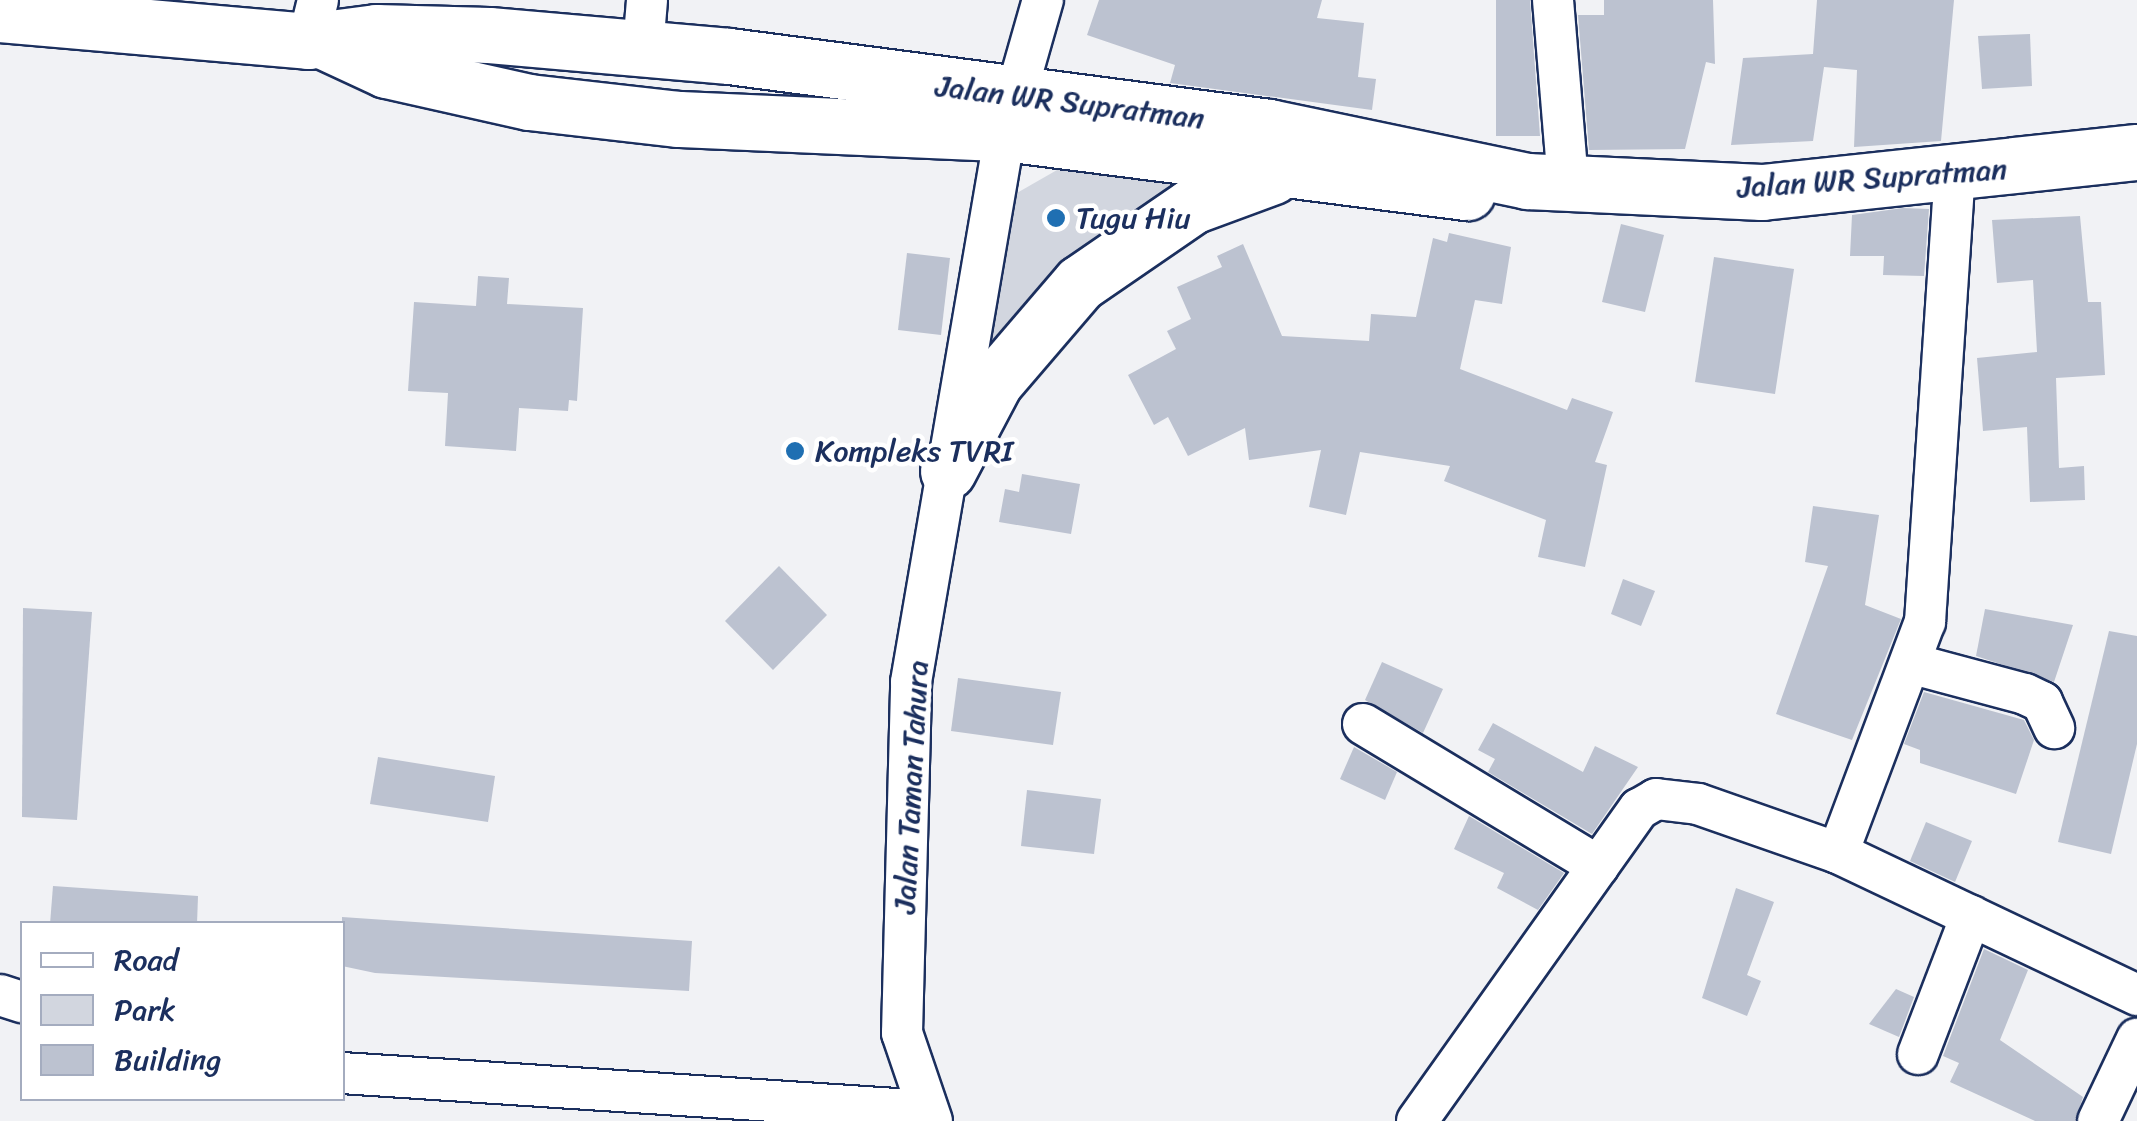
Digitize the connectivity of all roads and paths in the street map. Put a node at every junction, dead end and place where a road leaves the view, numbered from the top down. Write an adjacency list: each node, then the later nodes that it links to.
1 (1043, 0): 7 (street, Jalan Taman Tahura)
2 (1553, 0): 11 (street)
3 (98, 10): 4 (highway, Jalan WR Supratman); 6 (highway, Jalan WR Supratman)
4 (0, 14)
5 (645, 24): 6 (highway, Jalan WR Supratman); 7 (highway, Jalan WR Supratman)
6 (317, 28): 7 (highway)
7 (1009, 114): 9 (highway); 11 (highway, Jalan WR Supratman); 12 (street, Jalan Taman Tahura)
8 (2137, 152): 10 (highway, Jalan WR Supratman)
9 (1276, 174): 11 (highway); 12 (highway)
10 (1955, 176): 11 (highway, Jalan WR Supratman); 13 (street)
11 (1547, 182)
12 (948, 471): 23 (street, Jalan Taman Tahura)
13 (1913, 664): 15 (street); 16 (street)
14 (1363, 724): 17 (street)
15 (2054, 728)
16 (1838, 853): 17 (street); 18 (street)
17 (1598, 866): 24 (street)
18 (1971, 916): 19 (street); 21 (street)
19 (2137, 995)
20 (2137, 1038): 25 (street)
21 (1918, 1054)
22 (345, 1073): 23 (street)
23 (929, 1116)
24 (1417, 1121)
25 (2098, 1121)

